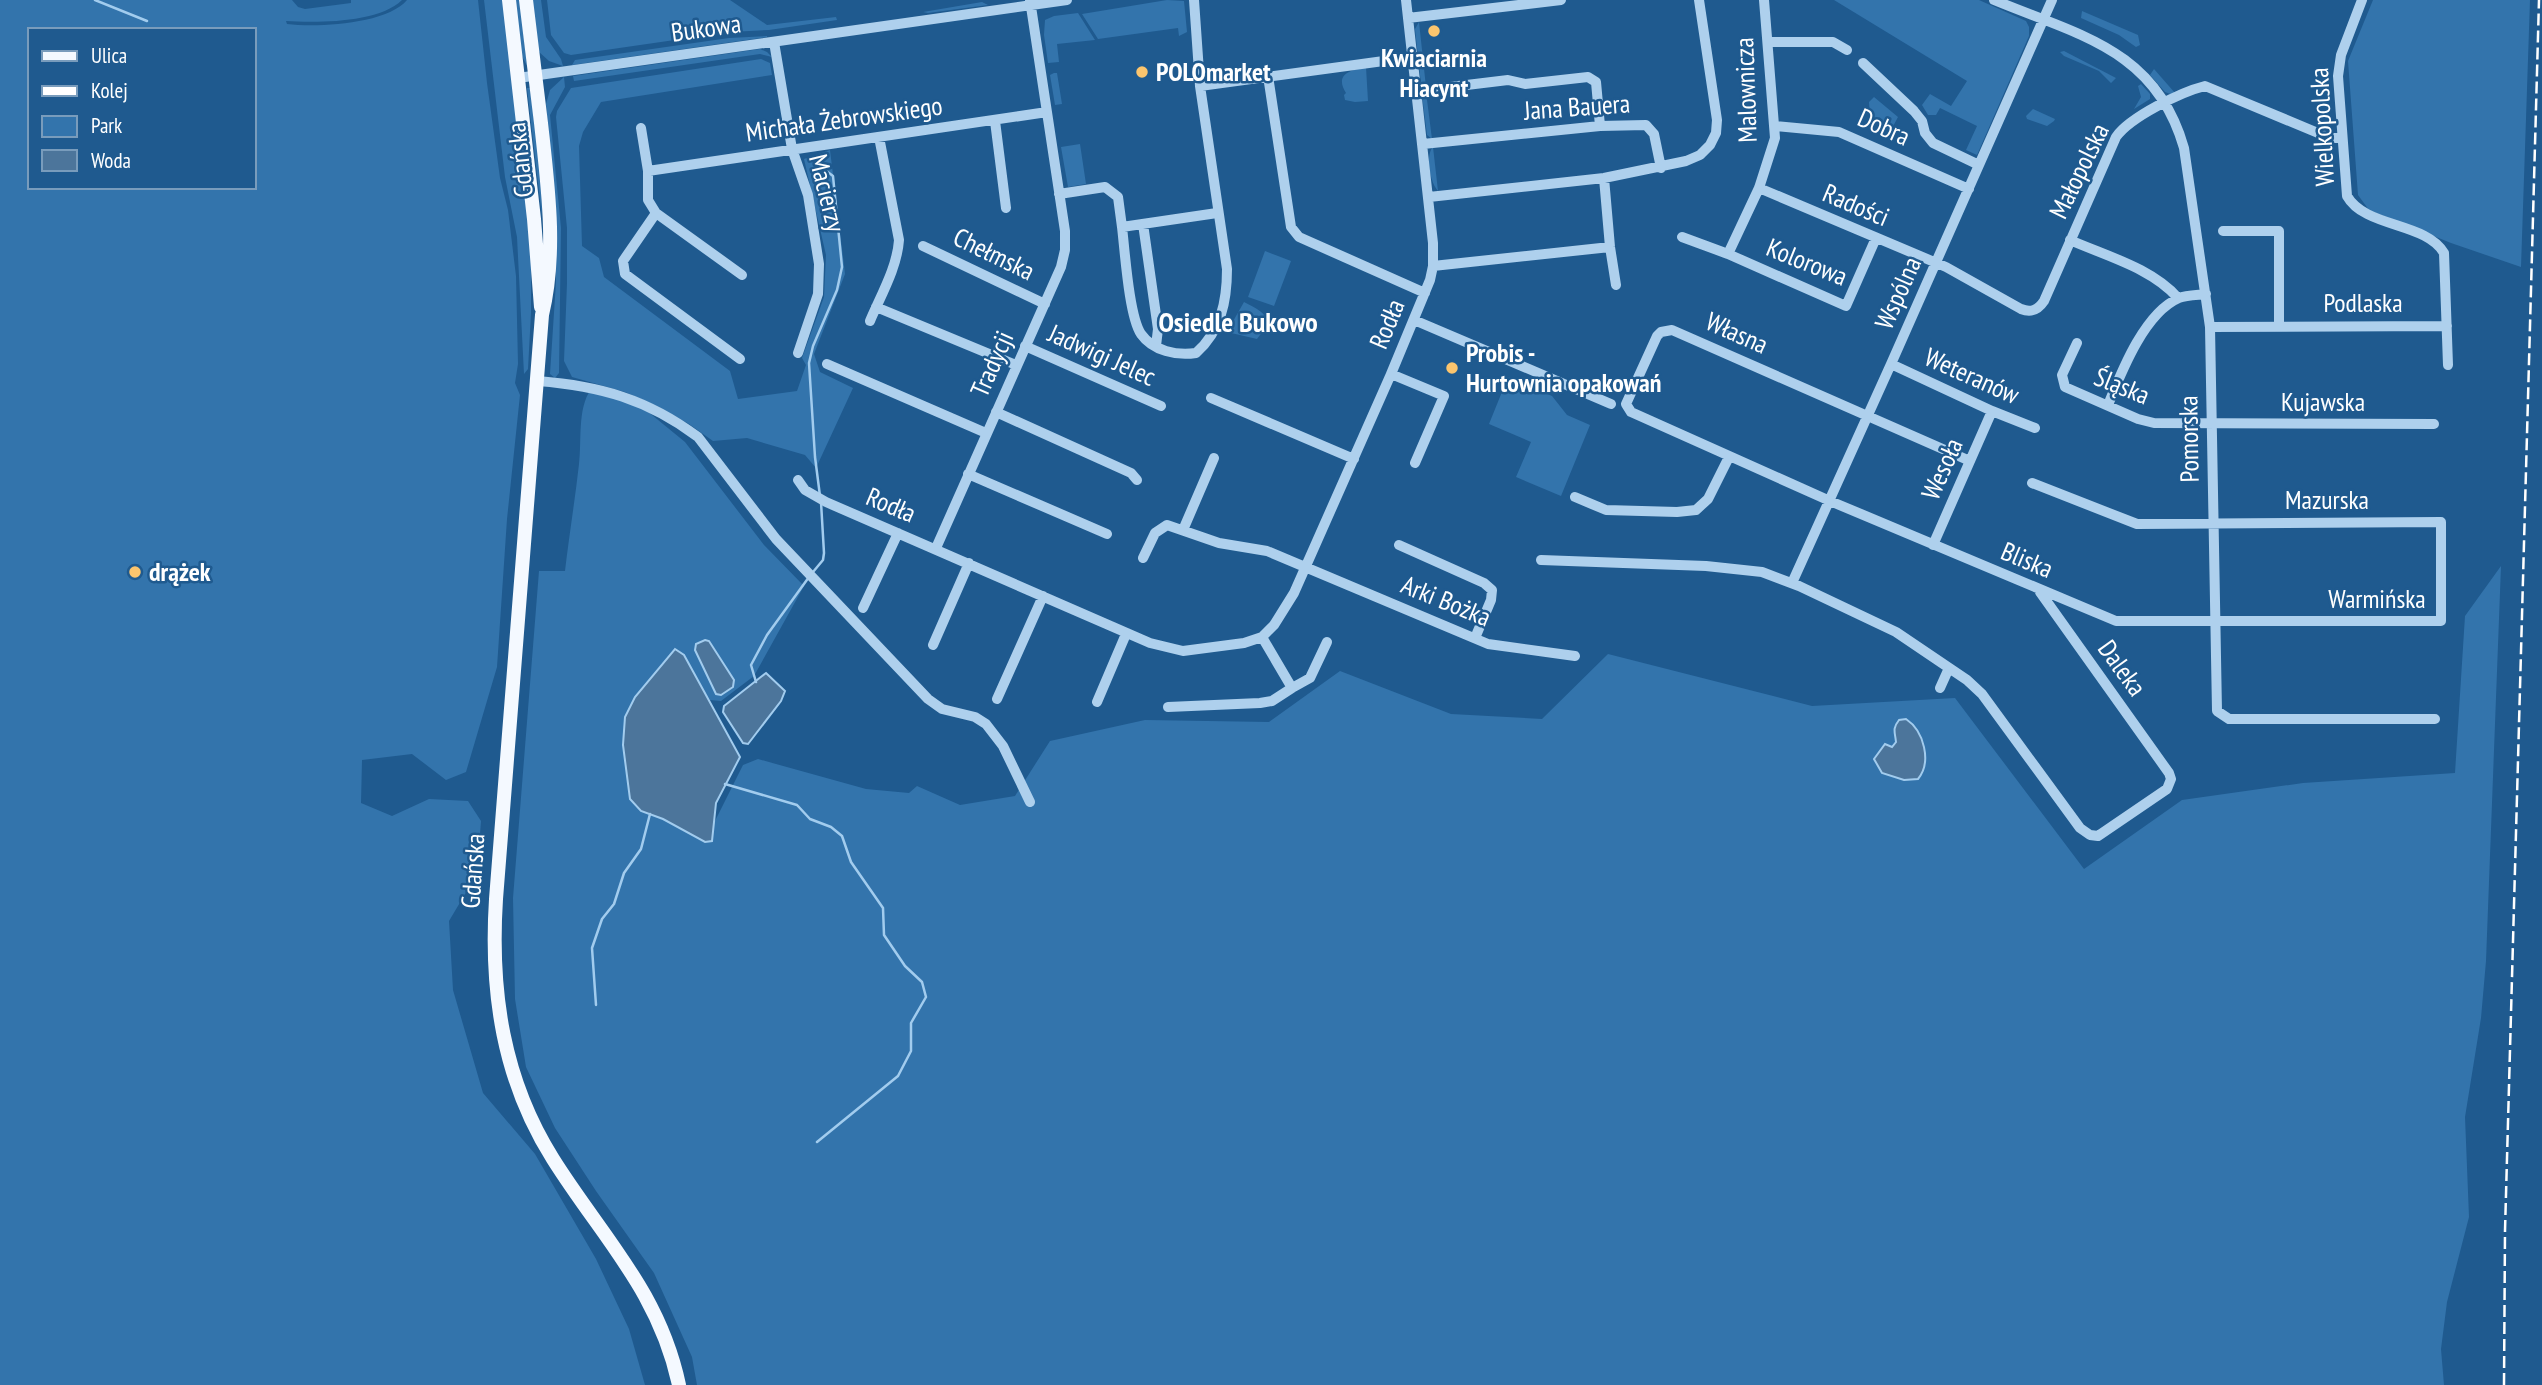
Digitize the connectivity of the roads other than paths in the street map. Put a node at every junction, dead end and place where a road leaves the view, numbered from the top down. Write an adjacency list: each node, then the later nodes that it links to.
1 (509, 0): 23 (main road, Gdańska)
2 (526, 0): 21 (main road, Gdańska)
3 (1067, 0): 12 (street, Bukowa)
4 (1194, 0): 24 (street)
5 (1406, 0): 14 (street, Rodła)
6 (1561, 0): 14 (street)
7 (1699, 0): 37 (street)
8 (1764, 0): 17 (street, Malownicza)
9 (1994, 0): 15 (street)
10 (2052, 0): 15 (street, Wspólna)
11 (2362, 0): 33 (street, Wielkopolska)
12 (1045, 1): 13 (street, Bukowa)
13 (1031, 3): 16 (street, Bukowa); 27 (street, Tradycji)
14 (1408, 18): 19 (street, Rodła)
15 (2043, 20): 26 (street, Pomorska); 36 (street, Wspólna)
16 (774, 42): 21 (street, Bukowa); 35 (street, Macierzy)
17 (1769, 42): 18 (street); 30 (street, Malownicza)
18 (1847, 50)
19 (1413, 57): 22 (street); 25 (street, Rodła)
20 (1863, 63): 36 (street)
21 (535, 75): 23 (street, Bukowa); 65 (main road, Gdańska)
22 (1268, 76): 24 (street); 60 (street)
23 (518, 78): 65 (main road, Gdańska)
24 (1200, 86): 45 (street)
25 (1417, 90): 29 (street); 34 (street, Rodła)
26 (2165, 103): 33 (street, Małopolska); 52 (street, Małopolska); 61 (street, Pomorska)
27 (1047, 112): 28 (street, Michała Żebrowskiego); 42 (street, Tradycji)
28 (995, 121): 32 (street, Michała Żebrowskiego); 44 (street)
29 (1600, 126): 34 (street, Jana Bauera); 37 (street, Jana Bauera)
30 (1775, 126): 40 (street, Malownicza); 41 (street, Dobra)
31 (640, 128): 38 (street)
32 (879, 137): 35 (street, Michała Żebrowskiego); 63 (street)
33 (2342, 138): 69 (street, Wielkopolska)
34 (1423, 144): 43 (street, Rodła)
35 (792, 149): 38 (street, Michała Żebrowskiego); 74 (street, Macierzy)
36 (1979, 165): 41 (street, Wspólna)
37 (1661, 168): 39 (street)
38 (648, 171): 46 (street)
39 (1604, 178): 43 (street); 54 (street)
40 (1759, 188): 51 (street, Radości); 55 (street, Malownicza)
41 (1969, 189): 56 (street, Wspólna)
42 (1059, 194): 48 (street); 64 (street, Tradycji)
43 (1429, 197): 57 (street, Rodła)
44 (1006, 208)
45 (1217, 213): 47 (street); 73 (street)
46 (656, 214): 58 (street); 75 (street)
47 (1143, 224): 48 (street); 73 (street)
48 (1122, 227): 73 (street)
49 (2223, 231): 68 (street)
50 (1682, 237): 55 (street, Kolorowa)
51 (1876, 238): 55 (street, Kolorowa); 56 (street, Radości)
52 (2070, 240): 56 (street, Małopolska); 62 (street, Małopolska)
53 (923, 246): 64 (street, Chełmska)
54 (1610, 247): 57 (street); 59 (street)
55 (1728, 254)
56 (1936, 263): 77 (street, Wspólna)
57 (1433, 266): 60 (street, Rodła)
58 (742, 275)
59 (1616, 285)
60 (1425, 293): 66 (street, Rodła)
61 (2206, 294): 62 (street); 70 (street, Pomorska)
62 (2178, 298): 85 (street)
63 (876, 307): 67 (street); 78 (street)
64 (1046, 309): 72 (street, Tradycji)
65 (542, 316): 81 (main road, Gdańska)
66 (1414, 320): 80 (street, Rodła); 83 (street)
67 (870, 321)
68 (2279, 326): 69 (street, Podlaska); 70 (street, Podlaska)
69 (2447, 326): 79 (street, Wielkopolska)
70 (2210, 327): 90 (street, Pomorska)
71 (2077, 343): 85 (street, Śląska)
72 (1025, 346): 78 (street, Tradycji); 86 (street, Jadwigi Jelec)
73 (1156, 346)
74 (798, 353)
75 (740, 359)
76 (827, 363): 93 (street)
77 (1891, 364): 87 (street, Weteranów); 89 (street, Wspólna)
78 (1016, 365): 88 (street, Tradycji)
79 (2448, 365)
80 (1391, 374): 96 (street, Rodła); 98 (street)
81 (538, 380): 137 (street); 138 (main road, Gdańska)
82 (1211, 398): 96 (street)
83 (1611, 404)
84 (1626, 404): 89 (street, Własna); 94 (street, Bliska)
85 (2108, 405): 90 (street, Śląska)
86 (1161, 406)
87 (1992, 411): 92 (street, Weteranów); 97 (street, Wesoła)
88 (996, 412): 93 (street, Tradycji); 101 (street)
89 (1867, 415): 97 (street, Własna); 104 (street, Wspólna)
90 (2211, 424): 91 (street, Kujawska); 106 (street, Pomorska)
91 (2434, 424)
92 (2035, 428)
93 (986, 433): 99 (street, Tradycji)
94 (1728, 457): 103 (street); 104 (street, Bliska)
95 (1214, 458): 107 (street)
96 (1354, 459): 116 (street, Rodła)
97 (1969, 461): 111 (street, Wesoła)
98 (1415, 463)
99 (968, 474): 109 (street); 112 (street, Tradycji)
100 (798, 480): 108 (street, Rodła)
101 (1137, 480)
102 (2032, 483): 106 (street, Mazurska)
103 (1575, 497)
104 (1830, 501): 111 (street, Bliska); 117 (street, Wspólna)
105 (2441, 522): 106 (street, Mazurska); 122 (street, Warmińska)
106 (2213, 523): 122 (street, Pomorska)
107 (1183, 530): 113 (street); 116 (street, Arki Bożka)
108 (898, 533): 112 (street, Rodła); 120 (street)
109 (1107, 534)
110 (1399, 545): 126 (street)
111 (1933, 545): 118 (street, Bliska)
112 (936, 548): 115 (street, Rodła)
113 (1143, 558)
114 (1541, 560): 117 (street)
115 (969, 563): 119 (street, Rodła); 128 (street)
116 (1306, 568): 125 (street, Rodła); 126 (street, Arki Bożka)
117 (1792, 583): 130 (street)
118 (2039, 589): 121 (street, Bliska); 123 (street, Daleka)
119 (1043, 596): 124 (street, Rodła); 133 (street)
120 (863, 608)
121 (2080, 608): 122 (street, Bliska); 123 (street)
122 (2214, 623): 136 (street, Pomorska)
123 (2065, 627): 130 (street, Daleka)
124 (1126, 634): 125 (street, Rodła); 134 (street)
125 (1262, 637): 131 (street)
126 (1475, 638): 129 (street, Arki Bożka)
127 (1327, 642): 131 (street)
128 (933, 645)
129 (1575, 656)
130 (1949, 668): 132 (street)
131 (1292, 688): 135 (street)
132 (1940, 688)
133 (997, 699)
134 (1097, 702)
135 (1168, 707)
136 (2435, 719)
137 (1030, 802)
138 (679, 1385)

